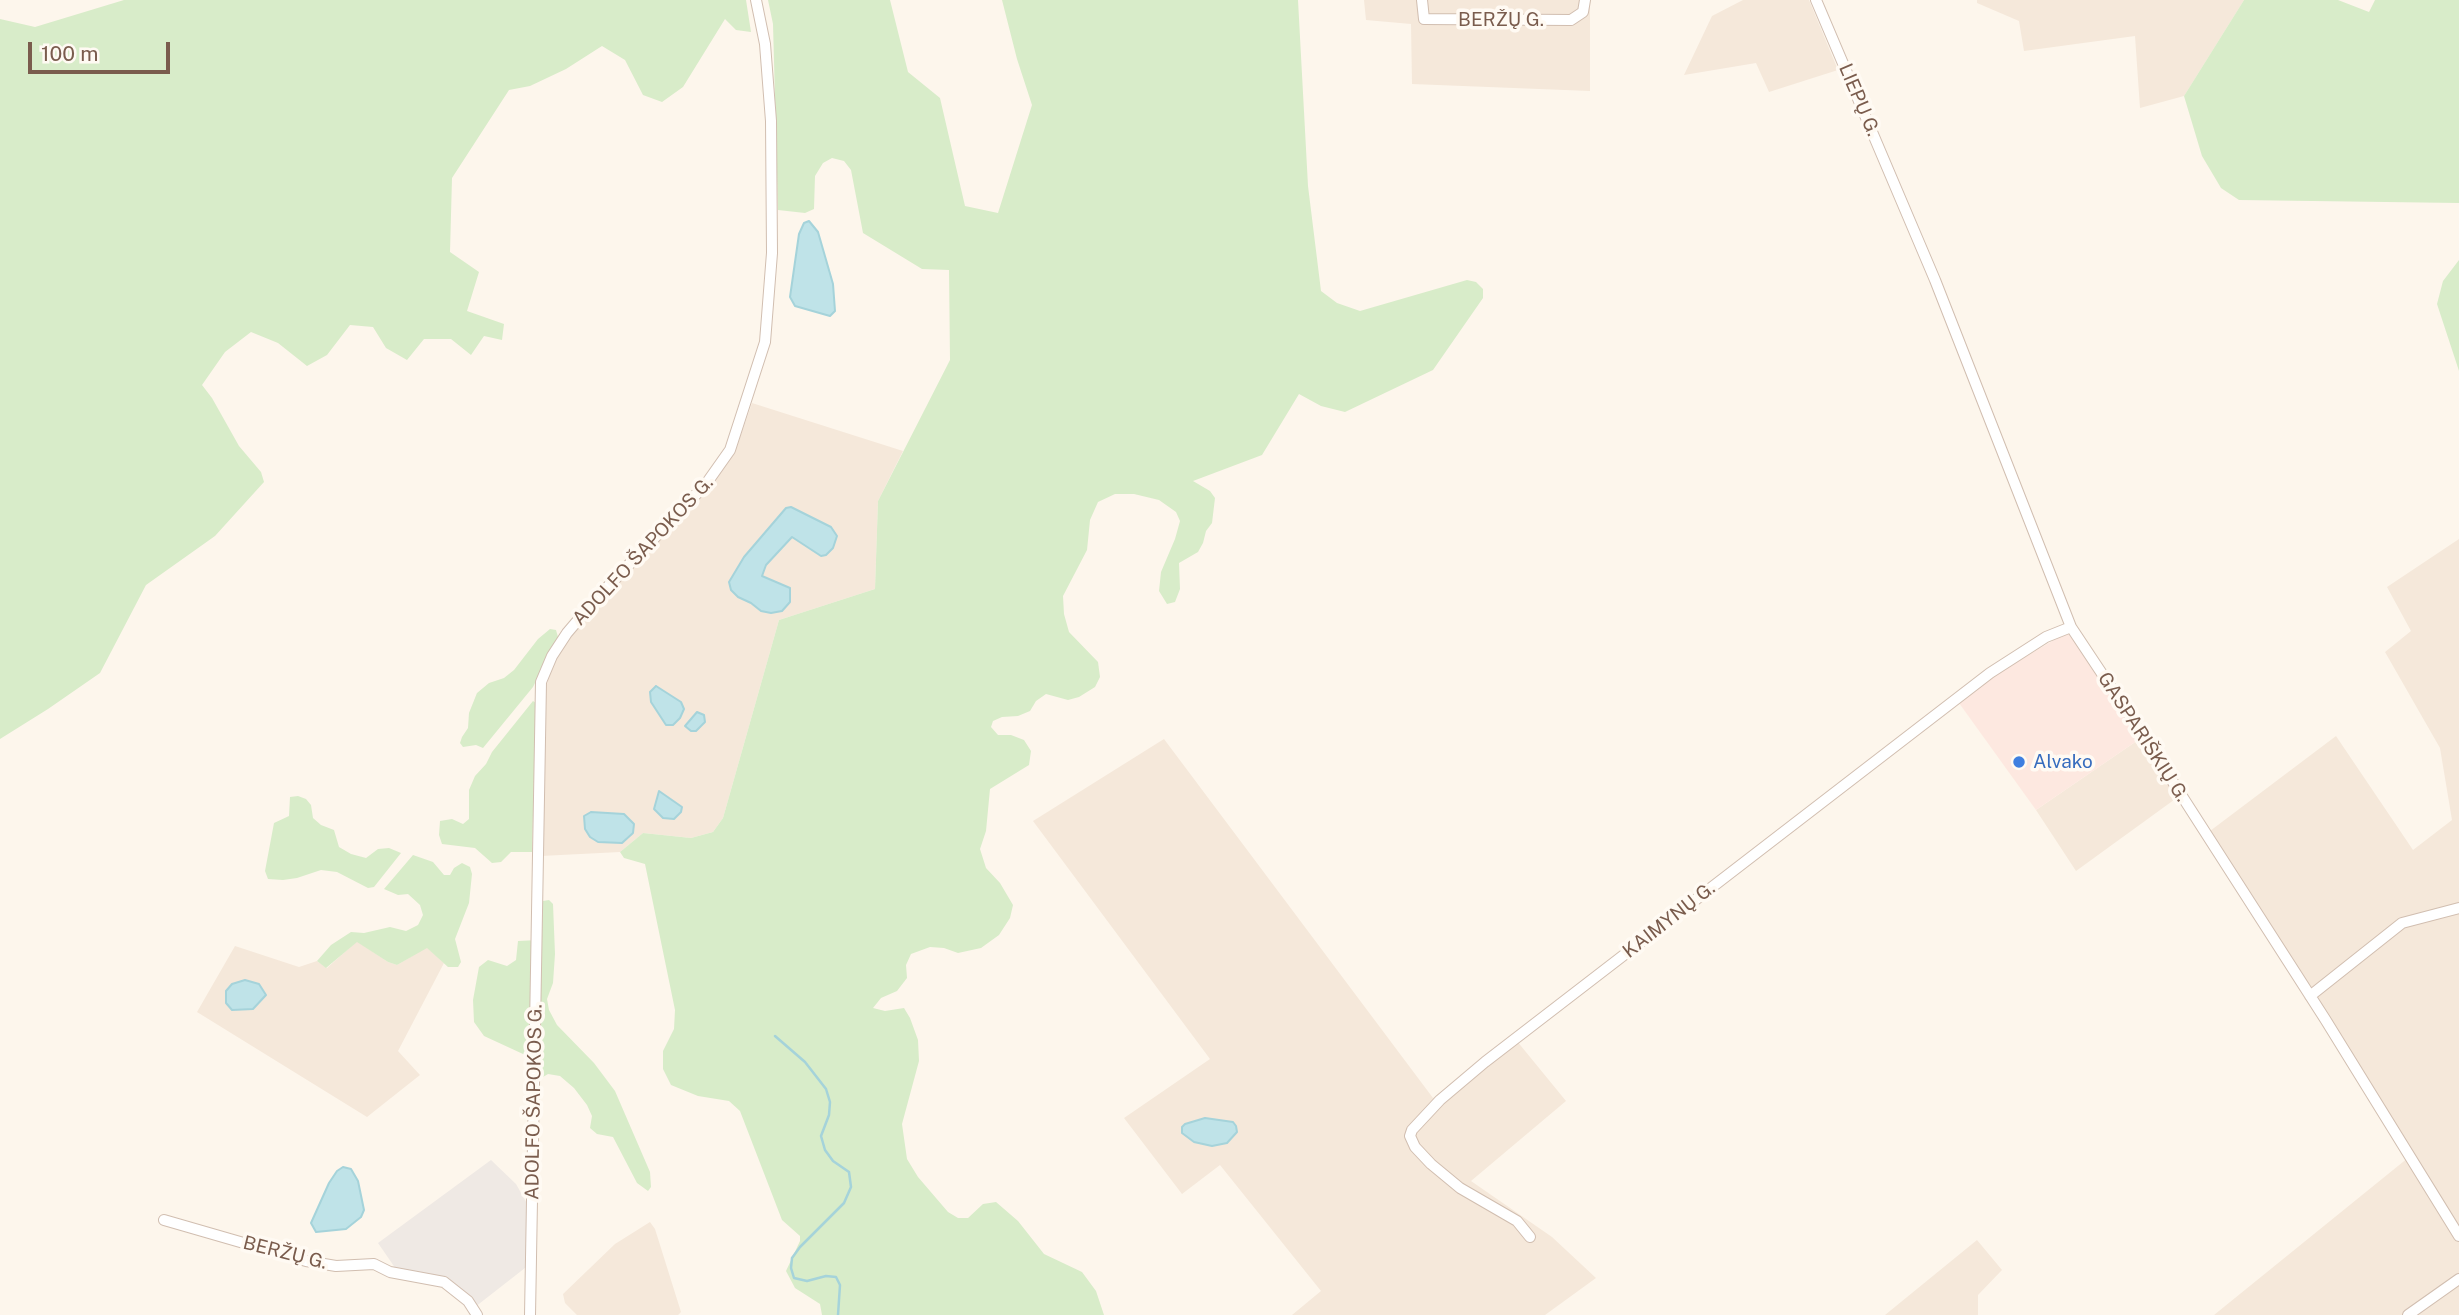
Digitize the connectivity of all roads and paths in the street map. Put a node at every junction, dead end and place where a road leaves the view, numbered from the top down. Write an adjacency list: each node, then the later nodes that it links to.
1 (756, 0): 14 (street, ADOLFO ŠAPOKOS G.)
2 (1422, 0): 3 (street, BERŽŲ G.)
3 (1585, 0)
4 (1816, 0): 5 (street, LIEPŲ G.)
5 (1903, 201): 6 (street, GASPARIŠKIŲ G.)
6 (2071, 627): 8 (street, GASPARIŠKIŲ G.); 11 (street, KAIMYNŲ G.)
7 (2459, 908): 8 (street)
8 (2310, 996): 10 (street, GASPARIŠKIŲ G.)
9 (164, 1220): 13 (street, BERŽŲ G.)
10 (2459, 1236)
11 (1530, 1237)
12 (2459, 1279): 15 (street)
13 (477, 1315)
14 (530, 1315)
15 (2409, 1315)

